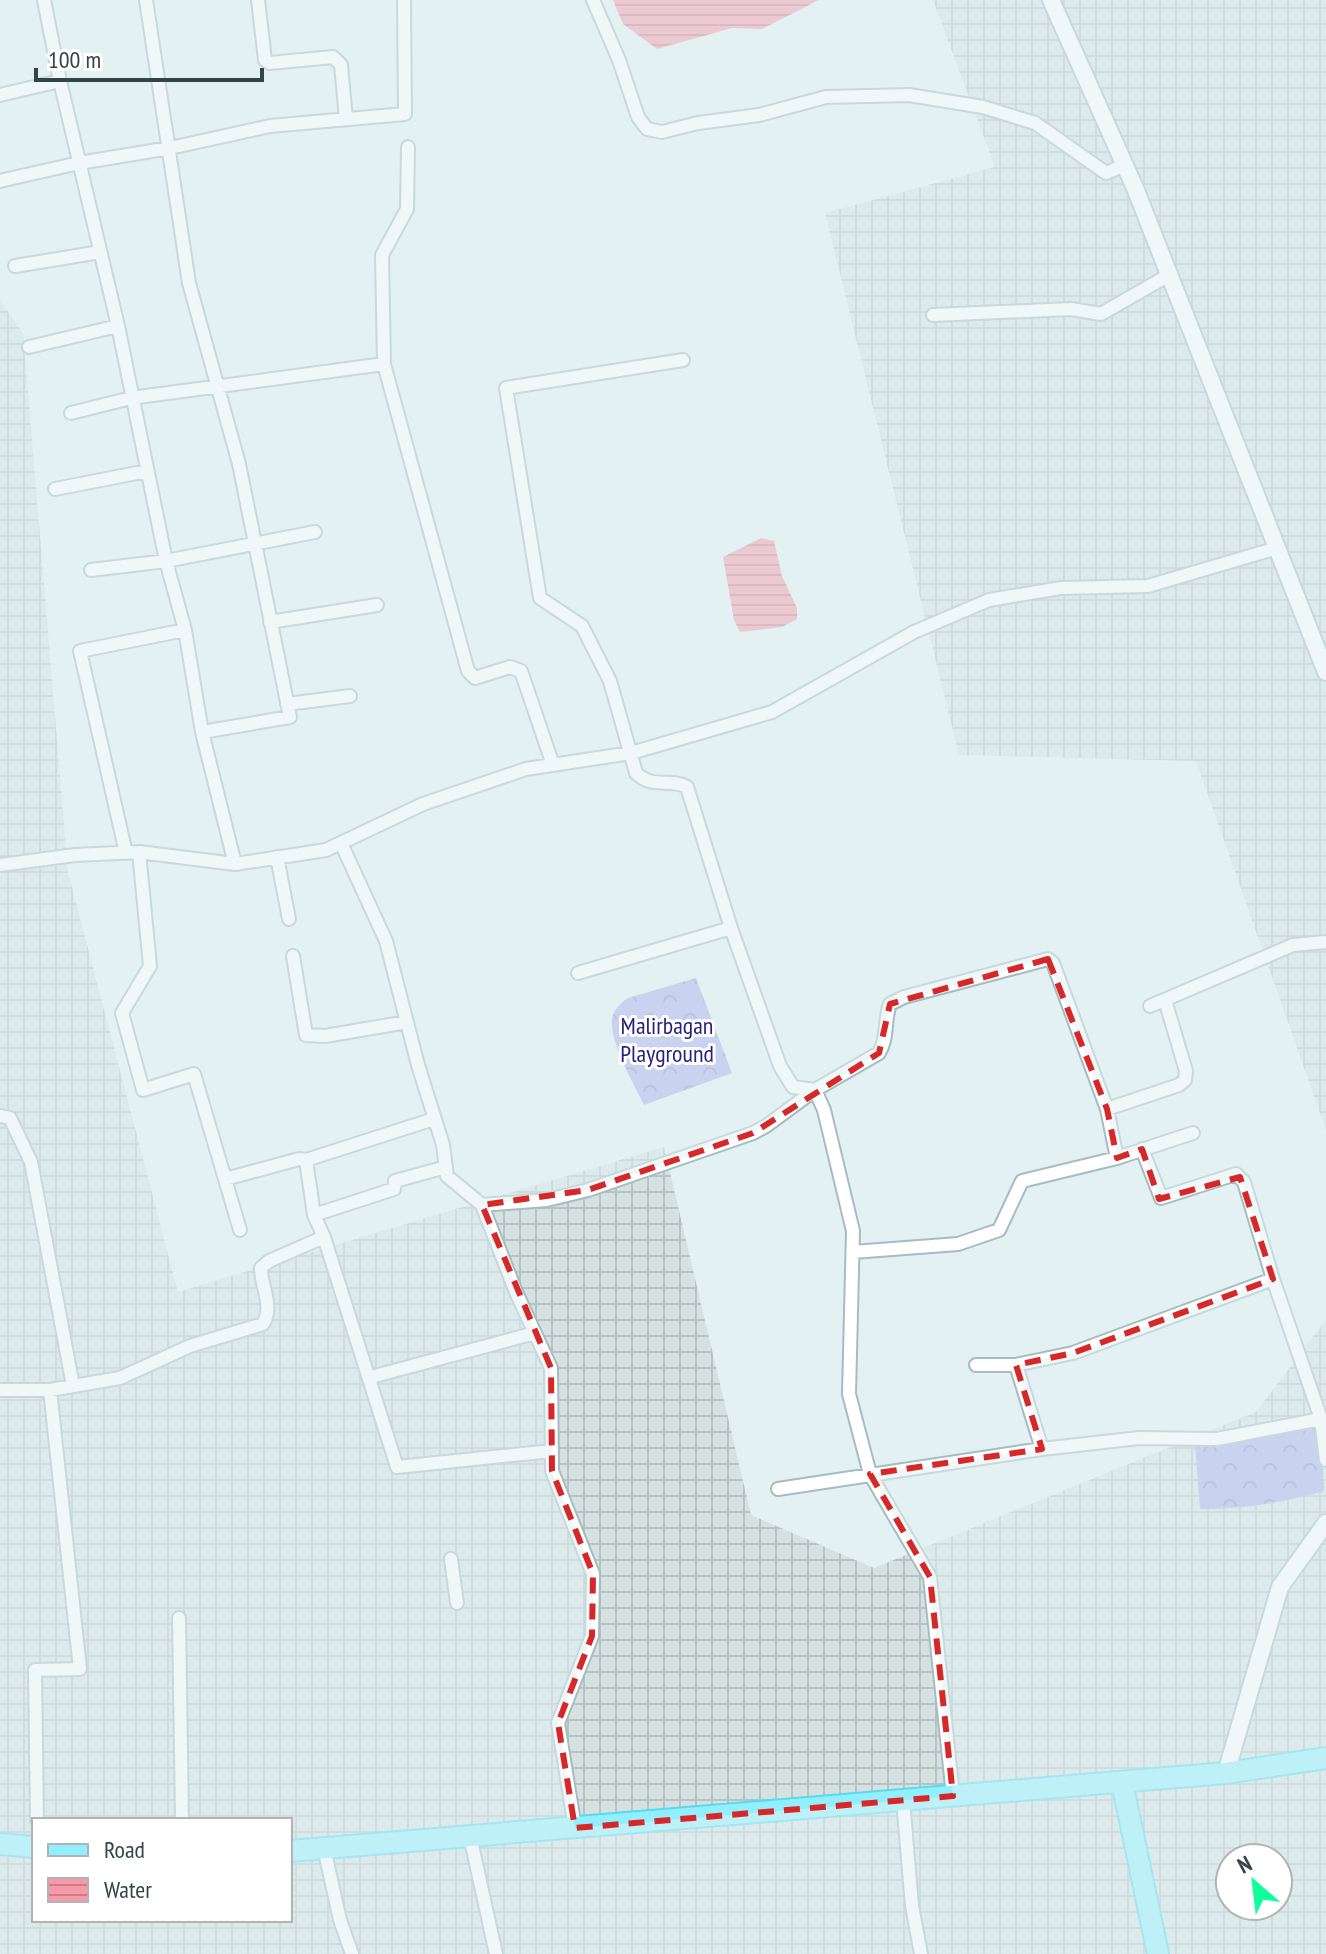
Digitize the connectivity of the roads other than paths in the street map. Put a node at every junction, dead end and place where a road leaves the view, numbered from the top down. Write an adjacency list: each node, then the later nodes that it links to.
1 (44, 0): 7 (street)
2 (146, 0): 11 (street)
3 (258, 0): 9 (street)
4 (404, 0): 9 (street)
5 (593, 0): 13 (street)
6 (1051, 0): 13 (street)
7 (60, 81): 8 (street); 12 (street)
8 (0, 95)
9 (346, 119): 11 (street)
10 (408, 147): 22 (street)
11 (170, 148): 12 (street); 23 (street)
12 (79, 163): 14 (street); 15 (street)
13 (1125, 165): 17 (street)
14 (0, 181)
15 (100, 252): 16 (street); 19 (street)
16 (15, 266)
17 (1169, 275): 18 (street); 30 (street)
18 (933, 315)
19 (118, 326): 20 (street); 24 (street)
20 (29, 347)
21 (683, 360): 40 (street)
22 (384, 364): 23 (street); 41 (street)
23 (217, 384): 24 (street); 29 (street)
24 (131, 398): 25 (street); 26 (street)
25 (71, 413)
26 (147, 471): 27 (street); 31 (street)
27 (55, 489)
28 (315, 532): 29 (street)
29 (254, 544): 31 (street); 34 (street)
30 (1277, 548): 36 (street); 40 (street)
31 (166, 561): 32 (street); 35 (street)
32 (91, 570)
33 (377, 605): 34 (street)
34 (270, 622): 38 (street)
35 (185, 630): 39 (street); 43 (street)
36 (1326, 672)
37 (350, 696): 38 (street)
38 (287, 704): 39 (street)
39 (202, 732): 45 (street)
40 (631, 753): 41 (street); 48 (street)
41 (553, 765): 42 (street)
42 (341, 843): 44 (street); 54 (street)
43 (132, 852): 45 (street); 46 (street); 64 (street)
44 (277, 857): 45 (street); 47 (street)
45 (235, 864)
46 (0, 865)
47 (289, 919)
48 (731, 928): 51 (street); 55 (street)
49 (1326, 942): 52 (street)
50 (293, 956): 54 (street)
51 (578, 973)
52 (1165, 1000): 53 (street); 56 (street)
53 (1150, 1006)
54 (407, 1022): 58 (street)
55 (815, 1090): 56 (street); 65 (street); 69 (street)
56 (1107, 1109): 61 (street)
57 (0, 1116): 75 (street)
58 (434, 1119): 62 (street); 63 (street)
59 (1193, 1133): 60 (street)
60 (1142, 1149): 61 (street); 70 (street)
61 (1117, 1158): 69 (street)
62 (306, 1160): 64 (street); 66 (street)
63 (446, 1167): 65 (street); 66 (street)
64 (225, 1179): 67 (street)
65 (482, 1205): 71 (street)
66 (314, 1215): 68 (street)
67 (240, 1230)
68 (324, 1237): 74 (street); 75 (street)
69 (853, 1252): 82 (street)
70 (1273, 1279): 73 (street); 78 (street)
71 (535, 1333): 74 (street); 80 (street)
72 (976, 1365): 73 (street)
73 (1016, 1365): 79 (street)
74 (371, 1377): 80 (street)
75 (73, 1386): 77 (street)
76 (0, 1390): 77 (street)
77 (50, 1390): 93 (street)
78 (1321, 1419): 79 (street); 81 (street)
79 (1042, 1449): 82 (street)
80 (552, 1451): 95 (street)
81 (1326, 1460)
82 (870, 1474): 83 (street); 91 (street)
83 (778, 1489)
84 (1326, 1523): 89 (street)
85 (451, 1559): 86 (street)
86 (457, 1603)
87 (179, 1618): 94 (street)
88 (1326, 1758): 89 (main road)
89 (1226, 1773): 90 (main road)
90 (1122, 1782): 91 (main road); 104 (main road)
91 (953, 1796): 92 (main road)
92 (903, 1800): 95 (main road); 103 (street)
93 (37, 1818)
94 (182, 1818)
95 (575, 1828): 96 (main road)
96 (470, 1836): 99 (main road); 102 (street)
97 (0, 1844): 98 (main road)
98 (32, 1847)
99 (324, 1848): 100 (main road); 101 (street)
100 (292, 1851)
101 (352, 1954)
102 (496, 1954)
103 (921, 1954)
104 (1158, 1954)

